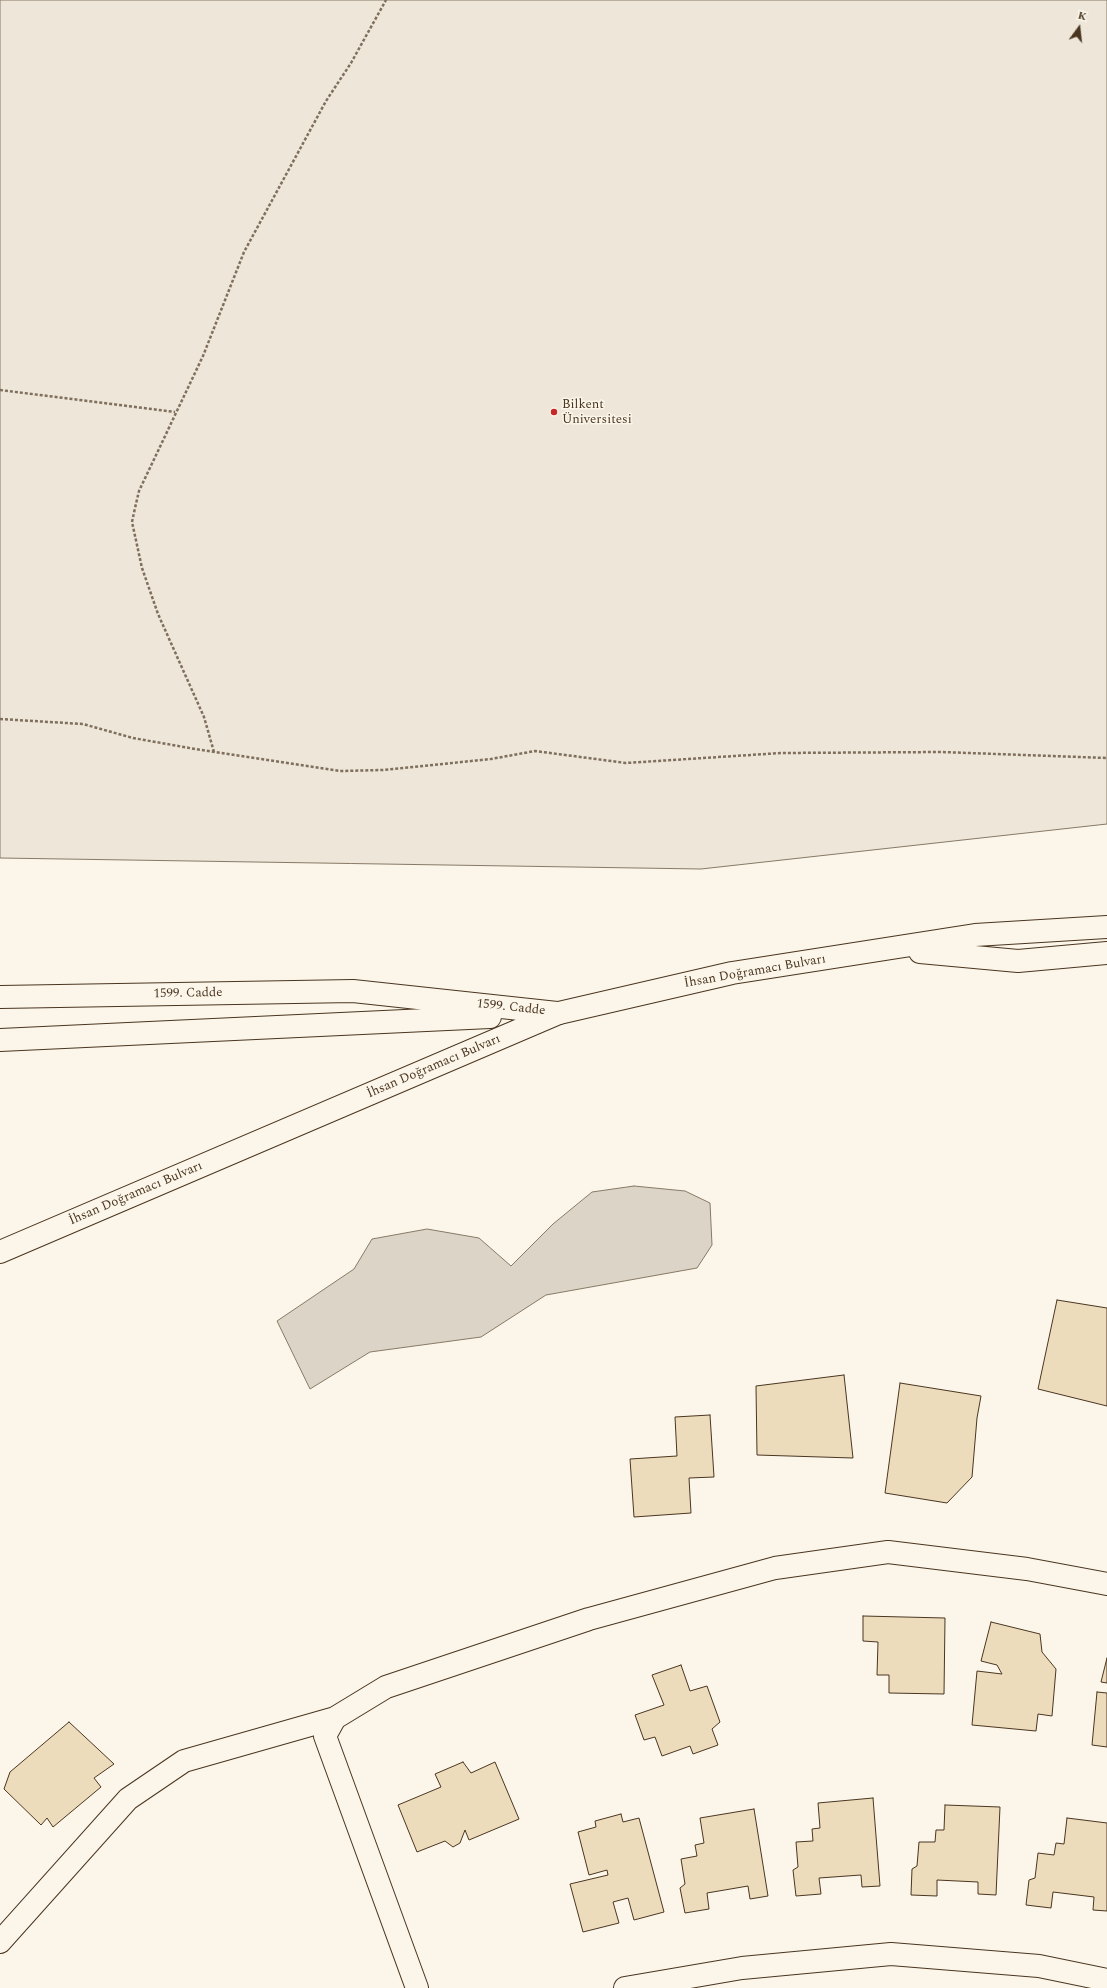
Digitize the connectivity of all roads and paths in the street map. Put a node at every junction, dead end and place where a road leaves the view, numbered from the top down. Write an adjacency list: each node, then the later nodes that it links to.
1 (386, 0): 3 (path)
2 (0, 390): 3 (path)
3 (175, 412): 5 (path)
4 (0, 719): 5 (path)
5 (214, 752): 6 (path)
6 (1107, 758)
7 (1107, 926): 8 (street, İhsan Doğramacı Bulvarı)
8 (889, 948): 9 (street, İhsan Doğramacı Bulvarı); 11 (street, İhsan Doğramacı Bulvarı)
9 (1107, 953)
10 (0, 997): 11 (street, 1599. Cadde)
11 (559, 1013): 12 (street, 1599. Cadde); 13 (street, İhsan Doğramacı Bulvarı)
12 (0, 1040)
13 (0, 1252)
14 (1107, 1584): 15 (street)
15 (335, 1718): 16 (street); 18 (street)
16 (0, 1942)
17 (1107, 1980): 19 (street)
18 (417, 1988)
19 (625, 1988)

